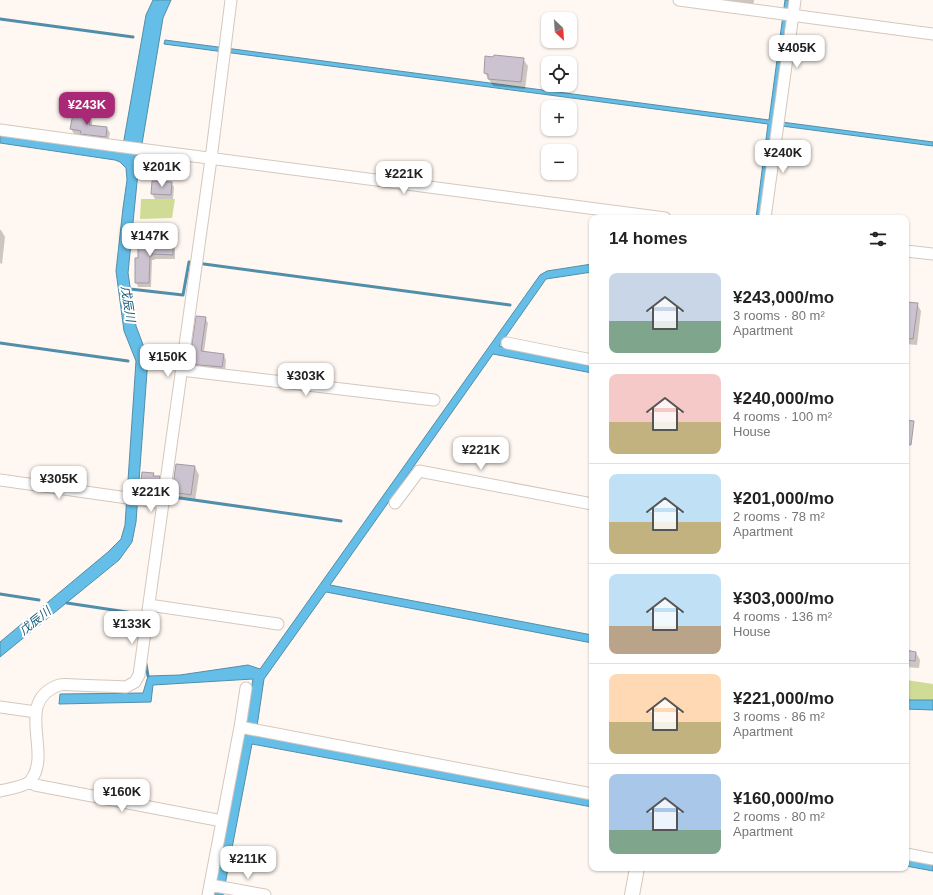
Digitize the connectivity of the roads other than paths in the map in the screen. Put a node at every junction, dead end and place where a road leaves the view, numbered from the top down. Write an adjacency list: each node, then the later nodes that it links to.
1 (231, 0): 7 (street)
2 (679, 0): 4 (street)
3 (795, 0): 4 (street)
4 (788, 15): 5 (street); 9 (street)
5 (933, 34)
6 (0, 130): 7 (street)
7 (210, 158): 8 (street); 14 (street)
8 (642, 215)
9 (765, 215)
10 (909, 252): 11 (street)
11 (933, 254)
12 (507, 344): 13 (street)
13 (589, 359)
14 (181, 370): 15 (street); 17 (street)
15 (434, 400)
16 (0, 480): 17 (street)
17 (163, 498): 20 (street)
18 (395, 503): 19 (street)
19 (589, 503)
20 (149, 605): 21 (street); 24 (street)
21 (278, 624)
22 (246, 688): 25 (street)
23 (0, 707): 24 (street)
24 (36, 712): 26 (street)
25 (240, 727): 28 (street); 29 (street)
26 (30, 782): 27 (street); 29 (street)
27 (0, 791)
28 (589, 793)
29 (222, 820): 33 (street)
30 (909, 855): 31 (street)
31 (933, 859)
32 (636, 871): 35 (street)
33 (209, 890): 34 (street)
34 (265, 895)
35 (632, 895)

